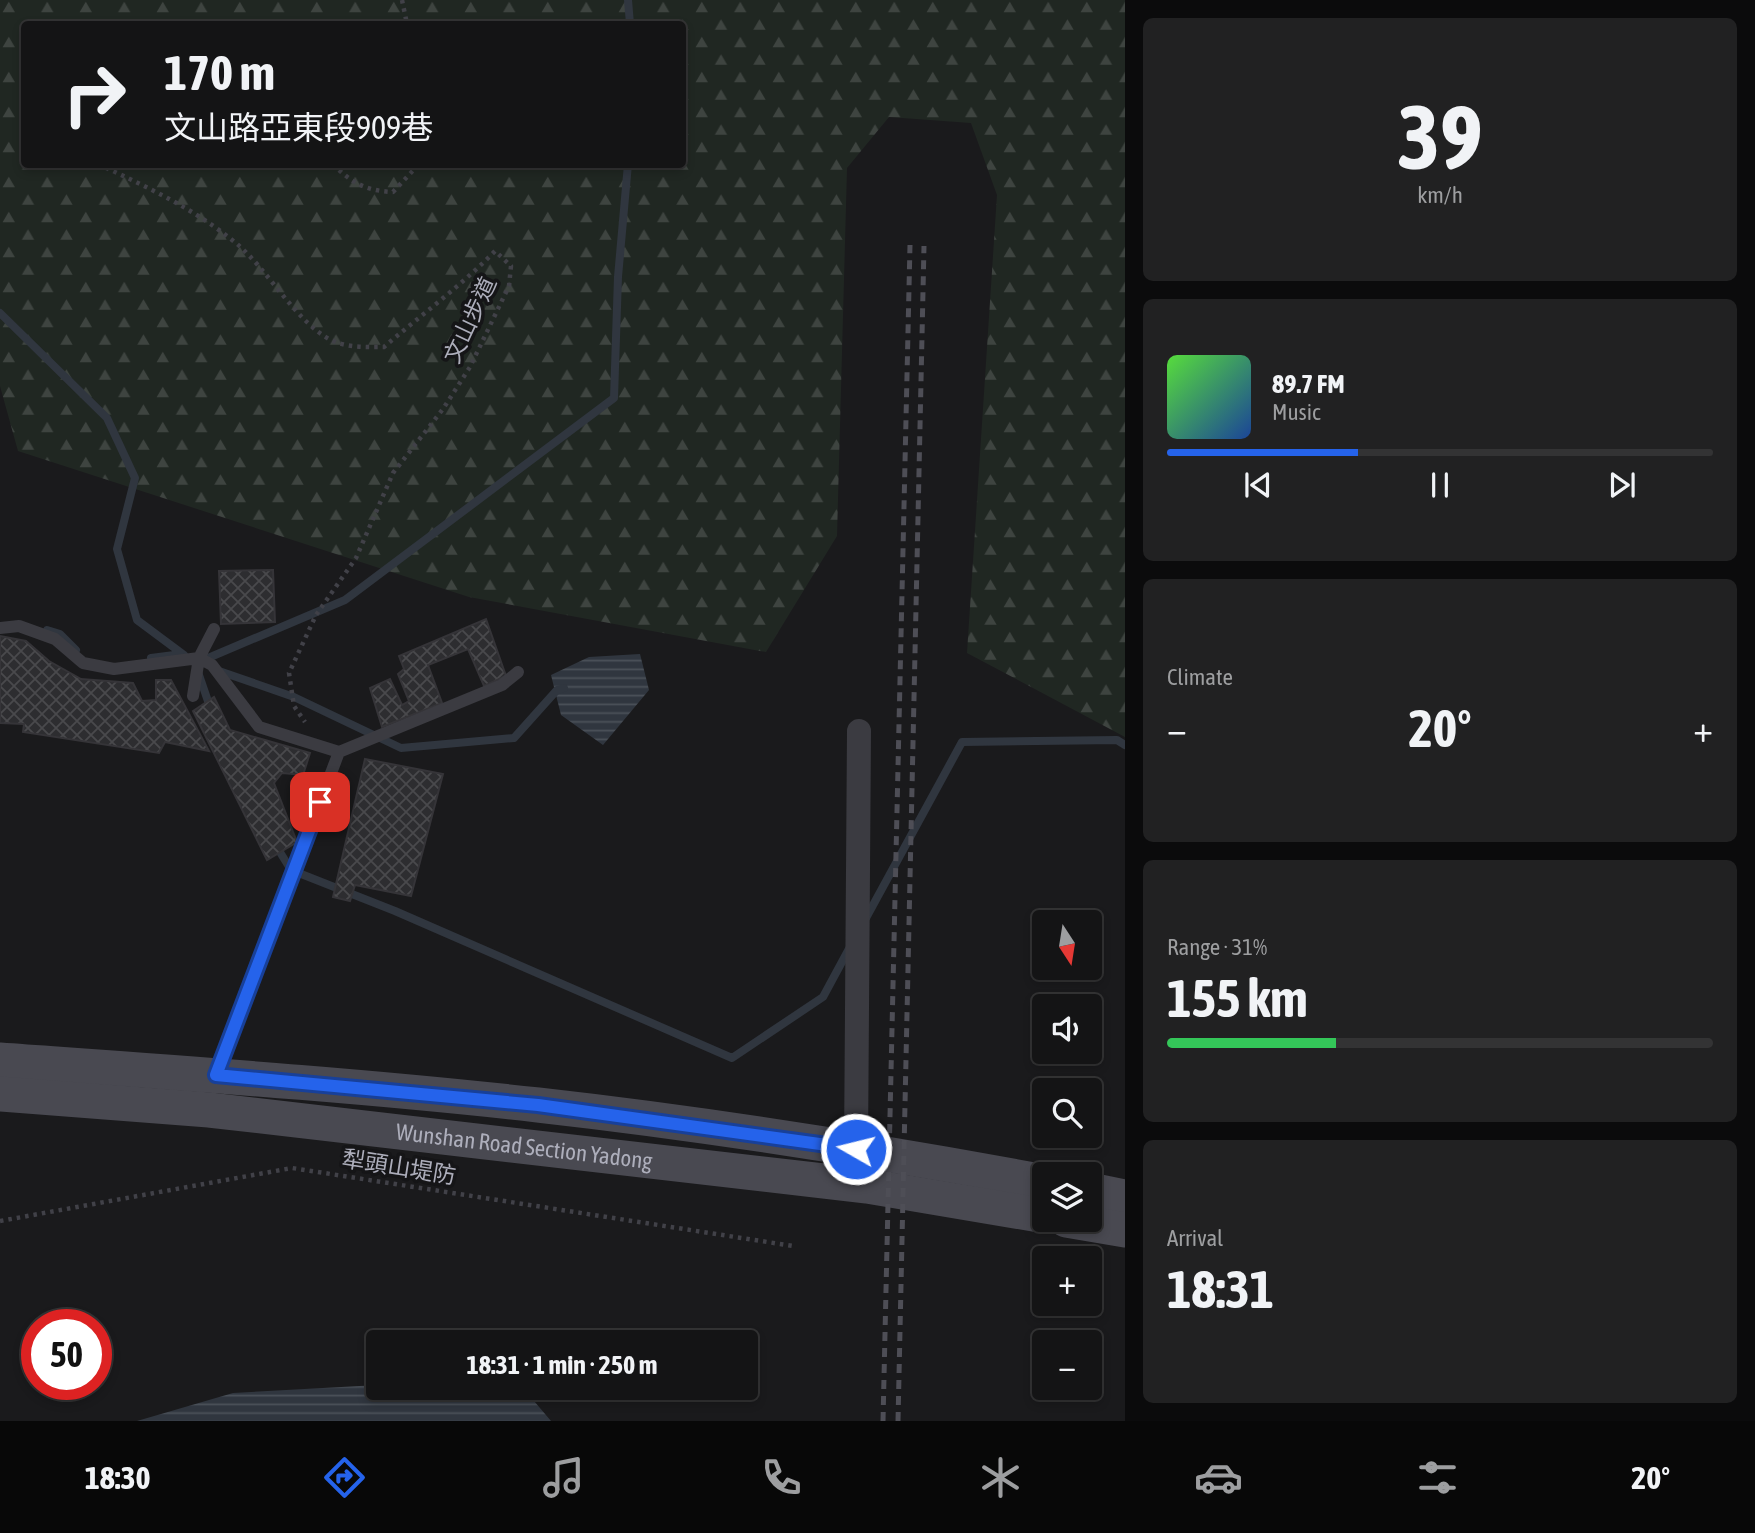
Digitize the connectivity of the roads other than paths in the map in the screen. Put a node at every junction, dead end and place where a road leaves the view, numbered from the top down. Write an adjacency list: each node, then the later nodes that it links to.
1 (0, 628): 3 (lane)
2 (214, 629): 3 (lane)
3 (199, 658): 5 (lane); 7 (lane)
4 (518, 672): 7 (lane)
5 (193, 696)
6 (859, 731): 11 (street)
7 (339, 752): 9 (lane)
8 (0, 1060): 9 (main road, Wunshan Road Section Yadong)
9 (213, 1092): 10 (main road, Wunshan Road Section Yadong); 11 (main road, Wunshan Road Section Yadong); 15 (main road, Wunshan Road Section Yadong)
10 (6, 1102)
11 (856, 1149): 12 (main road, Wunshan Road Section Yadong)
12 (1032, 1180)
13 (1102, 1192): 14 (main road)
14 (1125, 1196)
15 (1032, 1214)
16 (1102, 1226): 17 (main road)
17 (1125, 1230)

